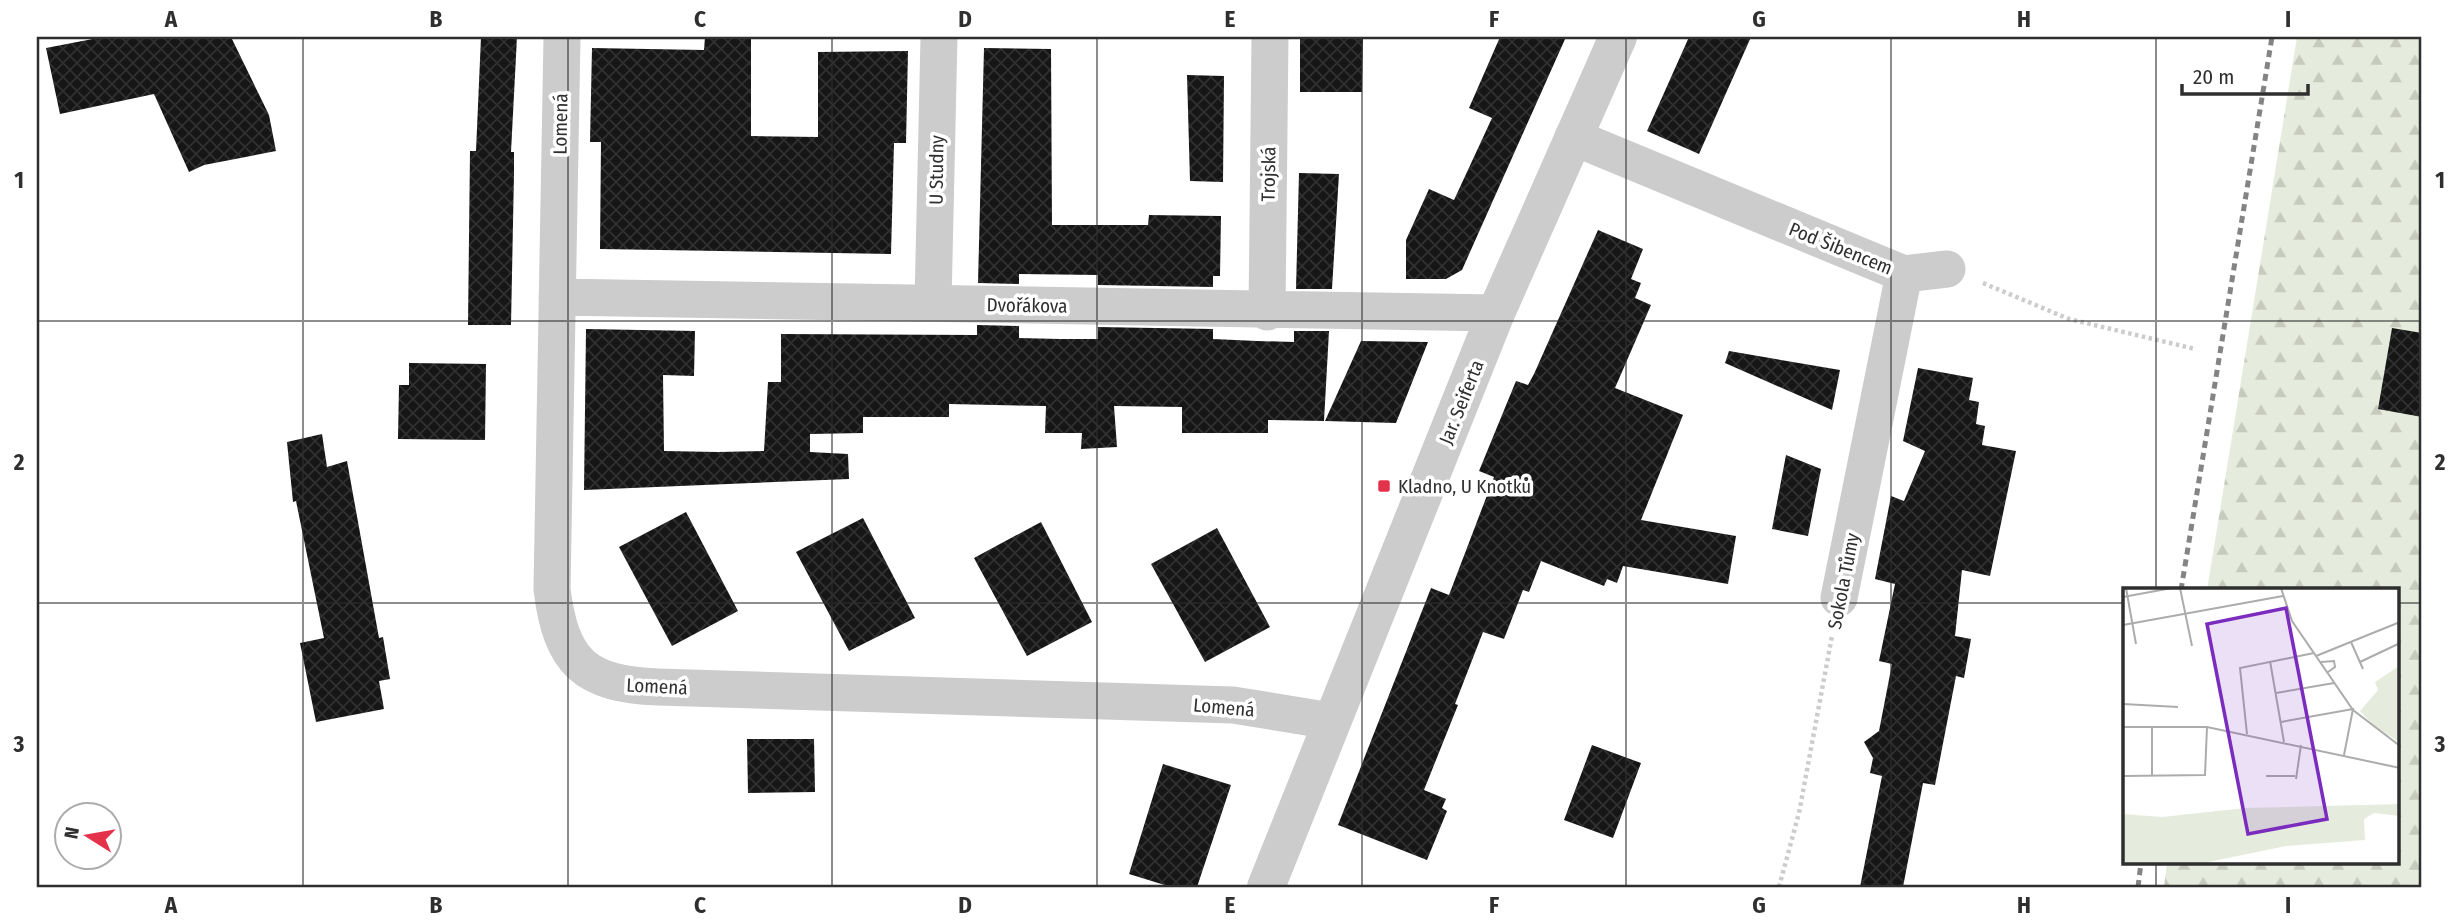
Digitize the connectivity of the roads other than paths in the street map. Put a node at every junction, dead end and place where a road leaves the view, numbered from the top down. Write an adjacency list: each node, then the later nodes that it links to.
1 (562, 37): 8 (street, Lomená)
2 (939, 37): 9 (street, U Studny)
3 (1270, 37): 10 (street, Trojská)
4 (1618, 37): 5 (street, Jar. Seiferta)
5 (1573, 137): 7 (street, Pod Šibencem); 11 (street, Jar. Seiferta)
6 (1947, 269): 7 (street, Pod Šibencem)
7 (1904, 274): 12 (street, Sokola Tůmy)
8 (557, 297): 9 (street, Dvořákova); 13 (street, Lomená)
9 (933, 303): 10 (street, Dvořákova)
10 (1267, 312): 11 (street, Dvořákova)
11 (1496, 313): 13 (street, Jar. Seiferta)
12 (1839, 598)
13 (1331, 722): 14 (street, Jar. Seiferta)
14 (1266, 887)

